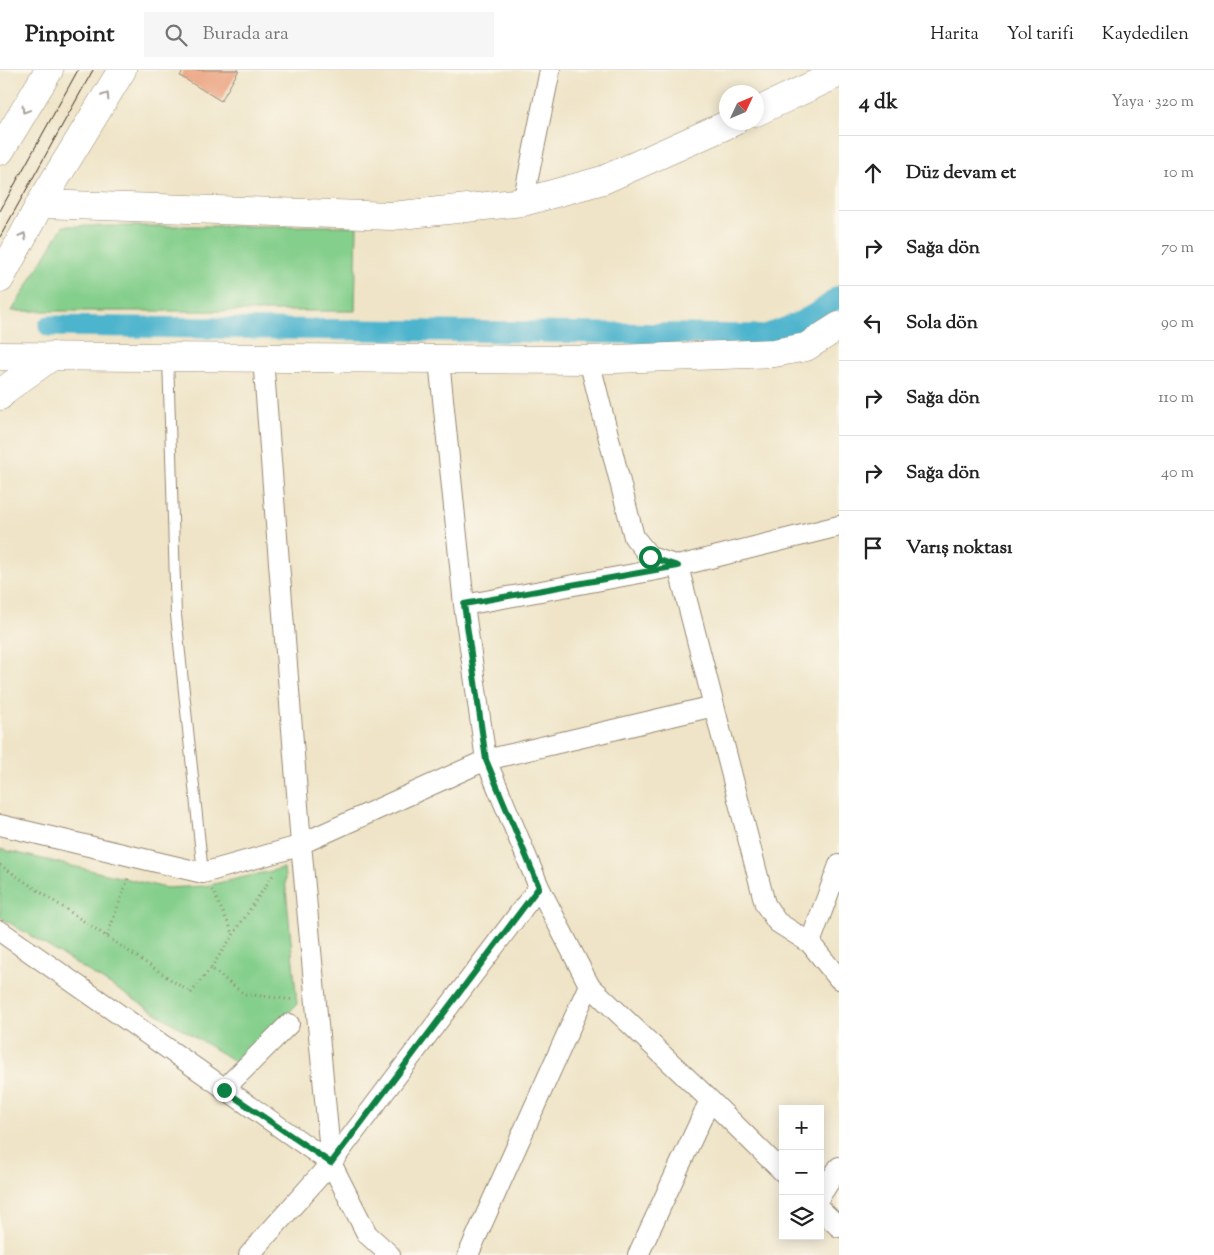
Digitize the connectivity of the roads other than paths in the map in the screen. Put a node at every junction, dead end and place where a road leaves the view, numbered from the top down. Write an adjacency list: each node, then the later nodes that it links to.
1 (49, 70): 7 (street, one-way to 7)
2 (122, 70): 9 (street, one-way to 2)
3 (550, 70): 8 (street)
4 (839, 73): 5 (street)
5 (764, 108)
6 (719, 128): 8 (street)
7 (0, 151)
8 (523, 202): 9 (street)
9 (40, 204): 10 (street, one-way to 9)
10 (0, 279)
11 (839, 326): 17 (street)
12 (0, 356): 13 (street)
13 (52, 356): 14 (street); 18 (street)
14 (168, 357): 15 (street); 27 (lane)
15 (263, 358): 16 (street); 25 (street)
16 (439, 360): 17 (street); 21 (street)
17 (589, 360): 20 (street)
18 (0, 396)
19 (839, 526): 20 (street)
20 (678, 566): 21 (street); 22 (street)
21 (464, 604): 23 (street)
22 (714, 706): 23 (street); 30 (street)
23 (486, 760): 25 (street); 28 (street)
24 (0, 825): 27 (street)
25 (296, 846): 27 (street); 36 (street)
26 (839, 864): 30 (street)
27 (203, 873)
28 (539, 887): 32 (street); 36 (street)
29 (0, 931): 34 (street)
30 (810, 943): 31 (street)
31 (839, 979)
32 (589, 985): 35 (street); 44 (street)
33 (289, 1024): 34 (street)
34 (224, 1090): 36 (street)
35 (710, 1100): 38 (street); 45 (street)
36 (331, 1163): 42 (street); 43 (street)
37 (839, 1167): 39 (street)
38 (779, 1168)
39 (821, 1195)
40 (824, 1213): 41 (street)
41 (839, 1227)
42 (249, 1255)
43 (390, 1255)
44 (468, 1255)
45 (638, 1255)

